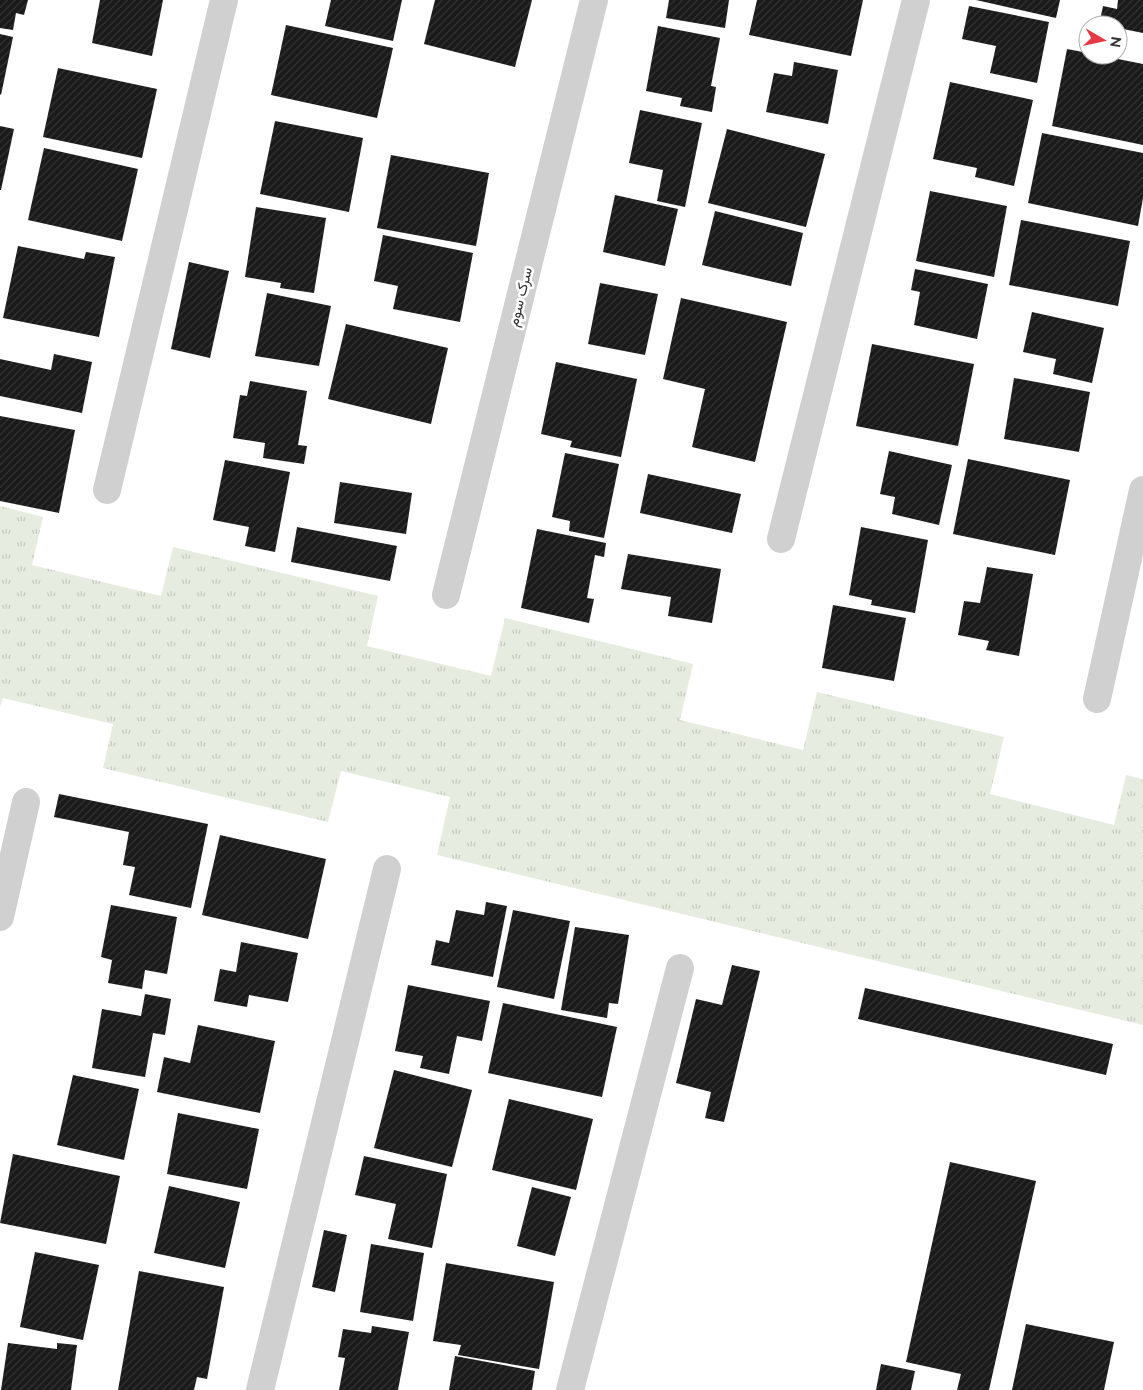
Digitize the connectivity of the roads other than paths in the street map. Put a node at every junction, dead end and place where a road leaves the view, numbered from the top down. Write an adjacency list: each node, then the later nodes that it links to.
1 (224, 0): 4 (street)
2 (594, 0): 7 (street, سرک سوم)
3 (916, 0): 6 (street)
4 (107, 490)
5 (1143, 490): 8 (street)
6 (781, 539)
7 (446, 594)
8 (1097, 699)
9 (26, 802): 11 (street)
10 (387, 869): 13 (street)
11 (0, 917)
12 (680, 968): 14 (street)
13 (260, 1390)
14 (570, 1390)

